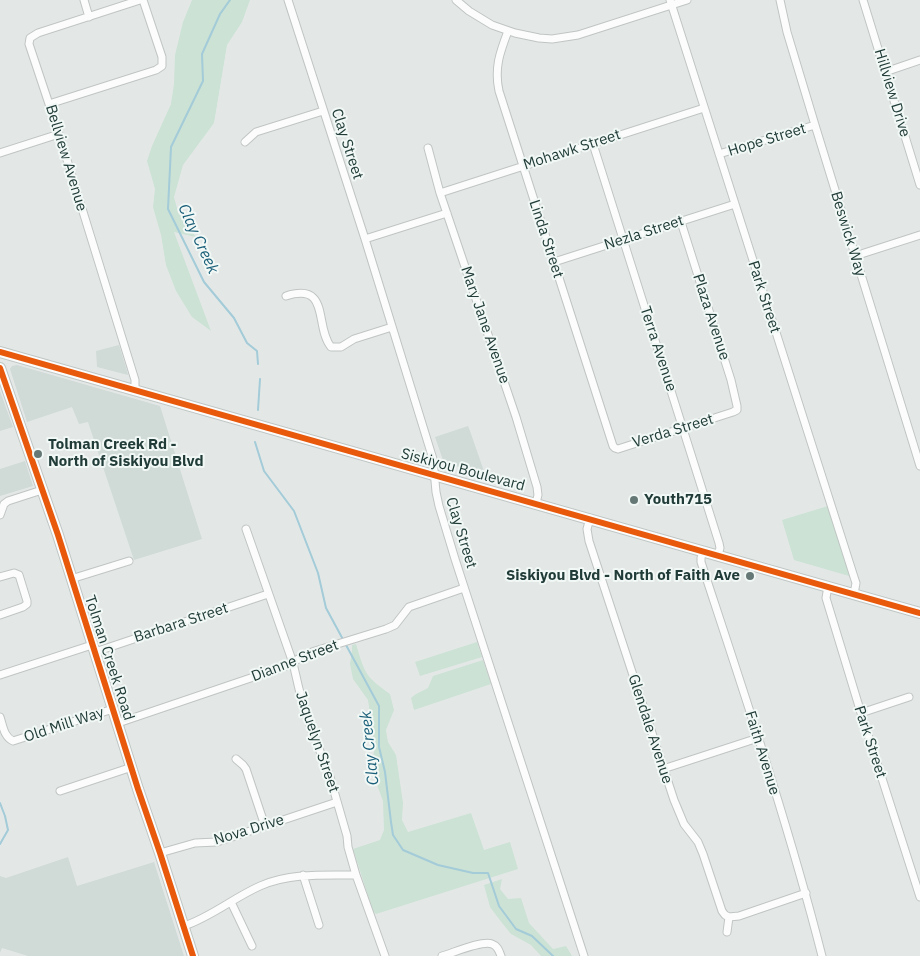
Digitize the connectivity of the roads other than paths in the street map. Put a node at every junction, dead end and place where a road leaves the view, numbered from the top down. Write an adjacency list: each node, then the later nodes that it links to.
1 (84, 0): 9 (street)
2 (141, 0): 9 (street, Bellview Avenue); 13 (street)
3 (288, 0): 15 (street, Clay Street)
4 (456, 0): 10 (street)
5 (687, 0): 8 (street)
6 (780, 0): 16 (street, Beswick Way)
7 (863, 0): 12 (street, Hillview Drive)
8 (671, 3): 10 (street); 14 (street, Park Street)
9 (89, 17): 13 (street, Bellview Avenue)
10 (508, 31): 23 (street, Linda Street)
11 (920, 60): 12 (street)
12 (885, 72): 24 (street, Hillview Drive)
13 (49, 104): 17 (street, Bellview Avenue)
14 (704, 108): 19 (street, Mohawk Street); 22 (street, Park Street)
15 (323, 111): 18 (street); 30 (street, Clay Street)
16 (815, 126): 22 (street, Hope Street); 32 (street, Beswick Way)
17 (59, 134): 21 (street); 39 (street, Bellview Avenue)
18 (245, 142)
19 (592, 144): 23 (street, Mohawk Street); 31 (street, Terra Avenue)
20 (428, 148): 25 (street, Mary Jane Avenue)
21 (0, 153)
22 (719, 154): 26 (street, Park Street)
23 (523, 166): 25 (street, Mohawk Street); 33 (street, Linda Street)
24 (920, 185)
25 (440, 193): 27 (street, Mary Jane Avenue)
26 (735, 204): 28 (street, Nezla Street); 59 (street, Park Street)
27 (447, 213): 30 (street); 47 (street, Mary Jane Avenue)
28 (681, 222): 31 (street, Nezla Street); 40 (street, Plaza Avenue)
29 (920, 236): 32 (street)
30 (365, 239): 35 (street, Clay Street)
31 (624, 240): 33 (street, Nezla Street); 42 (street, Terra Avenue)
32 (855, 256): 44 (street, Beswick Way)
33 (554, 262): 43 (street, Linda Street)
34 (286, 296): 35 (street)
35 (392, 327): 45 (street, Clay Street)
36 (0, 352): 37 (main road, Siskiyou Boulevard)
37 (21, 358): 39 (main road, Siskiyou Boulevard); 41 (main road)
38 (0, 368): 41 (main road, Tolman Creek Road)
39 (134, 390): 45 (main road, Siskiyou Boulevard)
40 (733, 412): 42 (street, Verda Street)
41 (16, 417): 46 (main road, Tolman Creek Road)
42 (683, 428): 43 (street, Verda Street); 52 (street, Terra Avenue)
43 (613, 446)
44 (920, 466)
45 (434, 475): 47 (main road, Siskiyou Boulevard); 57 (street, Clay Street)
46 (42, 490): 48 (street); 55 (main road, Tolman Creek Road)
47 (536, 503): 49 (main road, Siskiyou Boulevard)
48 (0, 515)
49 (590, 518): 51 (main road, Siskiyou Boulevard); 73 (street, Glendale Avenue)
50 (246, 529): 58 (street, Jaquelyn Street)
51 (703, 551): 52 (main road, Siskiyou Boulevard); 70 (street, Faith Avenue)
52 (718, 555): 56 (main road, Siskiyou Boulevard)
53 (129, 561): 55 (street)
54 (0, 577): 61 (street)
55 (71, 579): 62 (main road, Tolman Creek Road)
56 (828, 586): 59 (main road, Siskiyou Boulevard); 67 (street, Park Street)
57 (464, 588): 63 (street, Dianne Street); 92 (street, Clay Street)
58 (268, 594): 62 (street, Barbara Street); 63 (street, Jaquelyn Street)
59 (854, 594): 60 (main road, Siskiyou Boulevard)
60 (920, 612)
61 (0, 615)
62 (93, 649): 64 (street, Barbara Street); 66 (main road, Tolman Creek Road)
63 (293, 663): 69 (street, Dianne Street); 75 (street, Jaquelyn Street)
64 (0, 675)
65 (909, 697): 67 (street)
66 (113, 709): 68 (street, Old Mill Way); 69 (main road, Tolman Creek Road)
67 (861, 713): 81 (street, Park Street)
68 (0, 717)
69 (118, 723): 72 (main road, Tolman Creek Road)
70 (758, 738): 73 (street); 80 (street, Faith Avenue)
71 (236, 759): 76 (street)
72 (132, 767): 74 (street); 77 (main road, Tolman Creek Road)
73 (663, 769): 83 (street, Glendale Avenue)
74 (60, 791)
75 (337, 802): 76 (street, Nova Drive); 79 (street, Jaquelyn Street)
76 (265, 826): 77 (street, Nova Drive)
77 (160, 853): 85 (main road, Tolman Creek Road)
78 (303, 875): 79 (street); 82 (street); 84 (street)
79 (356, 875): 89 (street, Jaquelyn Street)
80 (806, 893): 83 (street); 93 (street, Faith Avenue)
81 (920, 897)
82 (231, 902): 85 (street); 87 (street)
83 (729, 917): 86 (street)
84 (320, 925)
85 (184, 926): 88 (main road, Tolman Creek Road)
86 (727, 932)
87 (252, 946)
88 (193, 956)
89 (385, 956)
90 (442, 956): 91 (street)
91 (501, 956)
92 (584, 956)
93 (822, 956)

